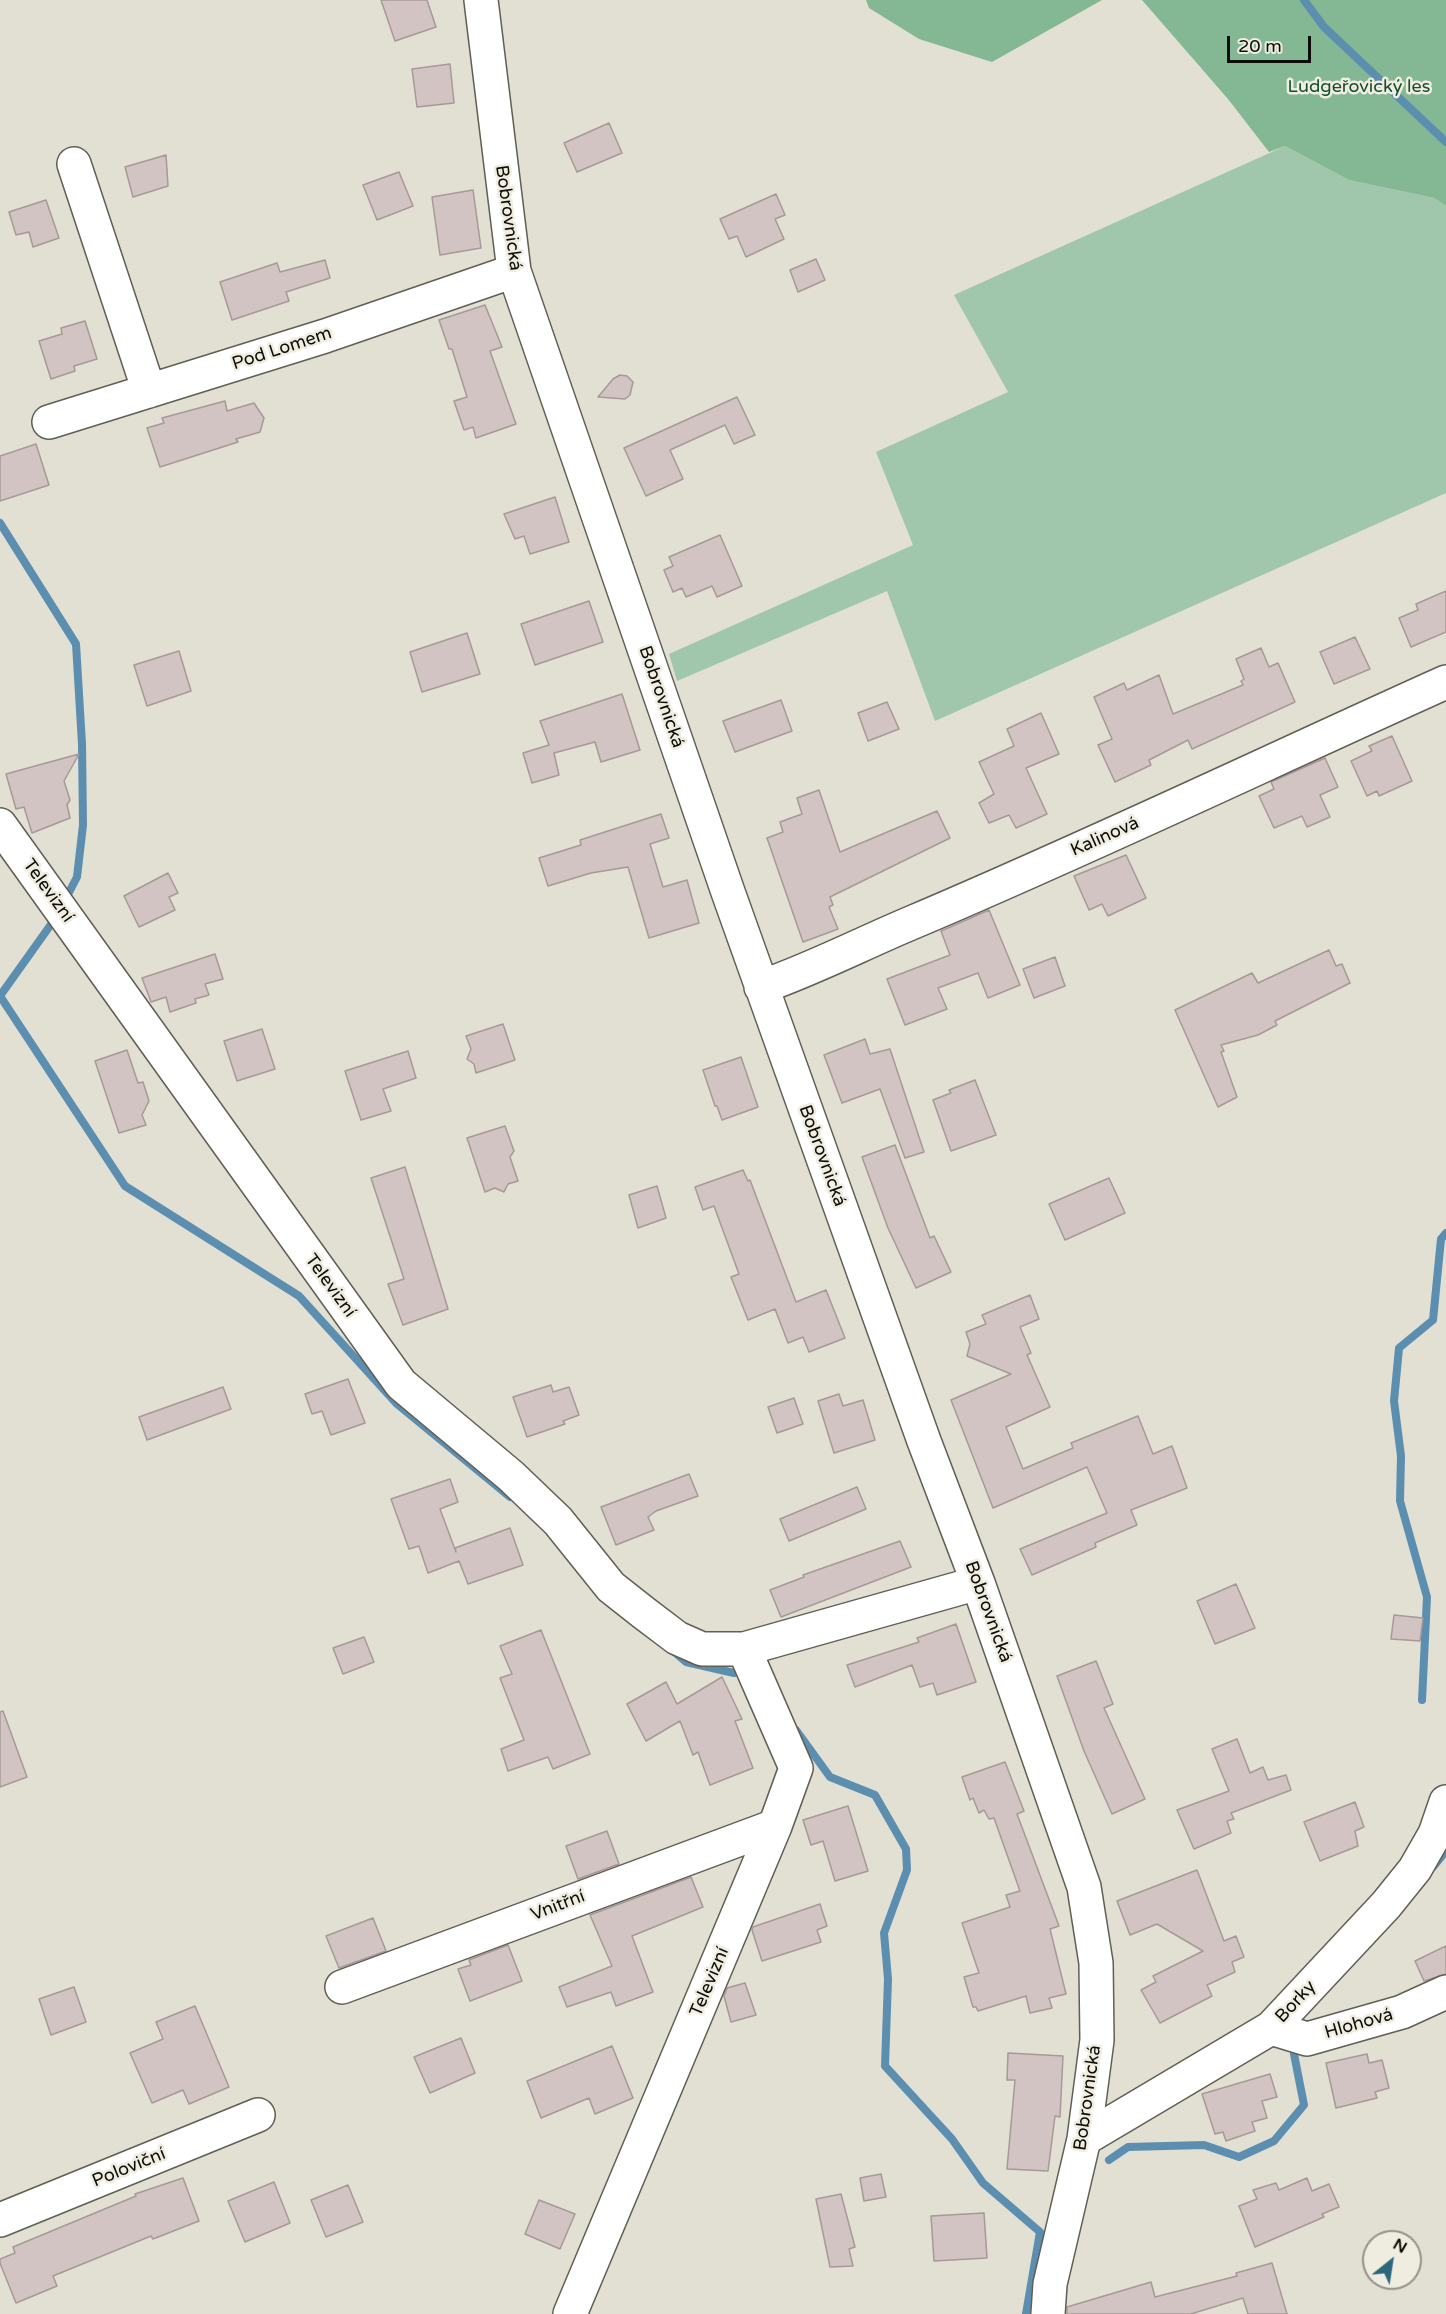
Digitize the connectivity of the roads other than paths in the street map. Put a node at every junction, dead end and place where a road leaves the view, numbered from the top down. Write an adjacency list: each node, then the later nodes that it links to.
1 (481, 0): 3 (street, Bobrovnická)
2 (74, 164): 4 (street)
3 (514, 271): 4 (street, Pod Lomem); 8 (street, Bobrovnická)
4 (149, 390): 5 (street, Pod Lomem)
5 (49, 422)
6 (1446, 682): 8 (street, Kalinová)
7 (0, 825): 10 (street, Televizní)
8 (761, 987): 9 (street, Bobrovnická)
9 (978, 1583): 10 (street, Televizní); 17 (street, Bobrovnická)
10 (744, 1649): 12 (street, Televizní)
11 (1446, 1802): 15 (street, Borky)
12 (776, 1826): 13 (street, Vnitřní); 19 (street, Televizní)
13 (342, 1987)
14 (1446, 1992): 15 (street, Hlohová)
15 (1271, 2028): 17 (street, Borky)
16 (258, 2115): 18 (street, Poloviční)
17 (1084, 2139): 20 (street, Bobrovnická)
18 (0, 2220)
19 (570, 2314)
20 (1048, 2314)

